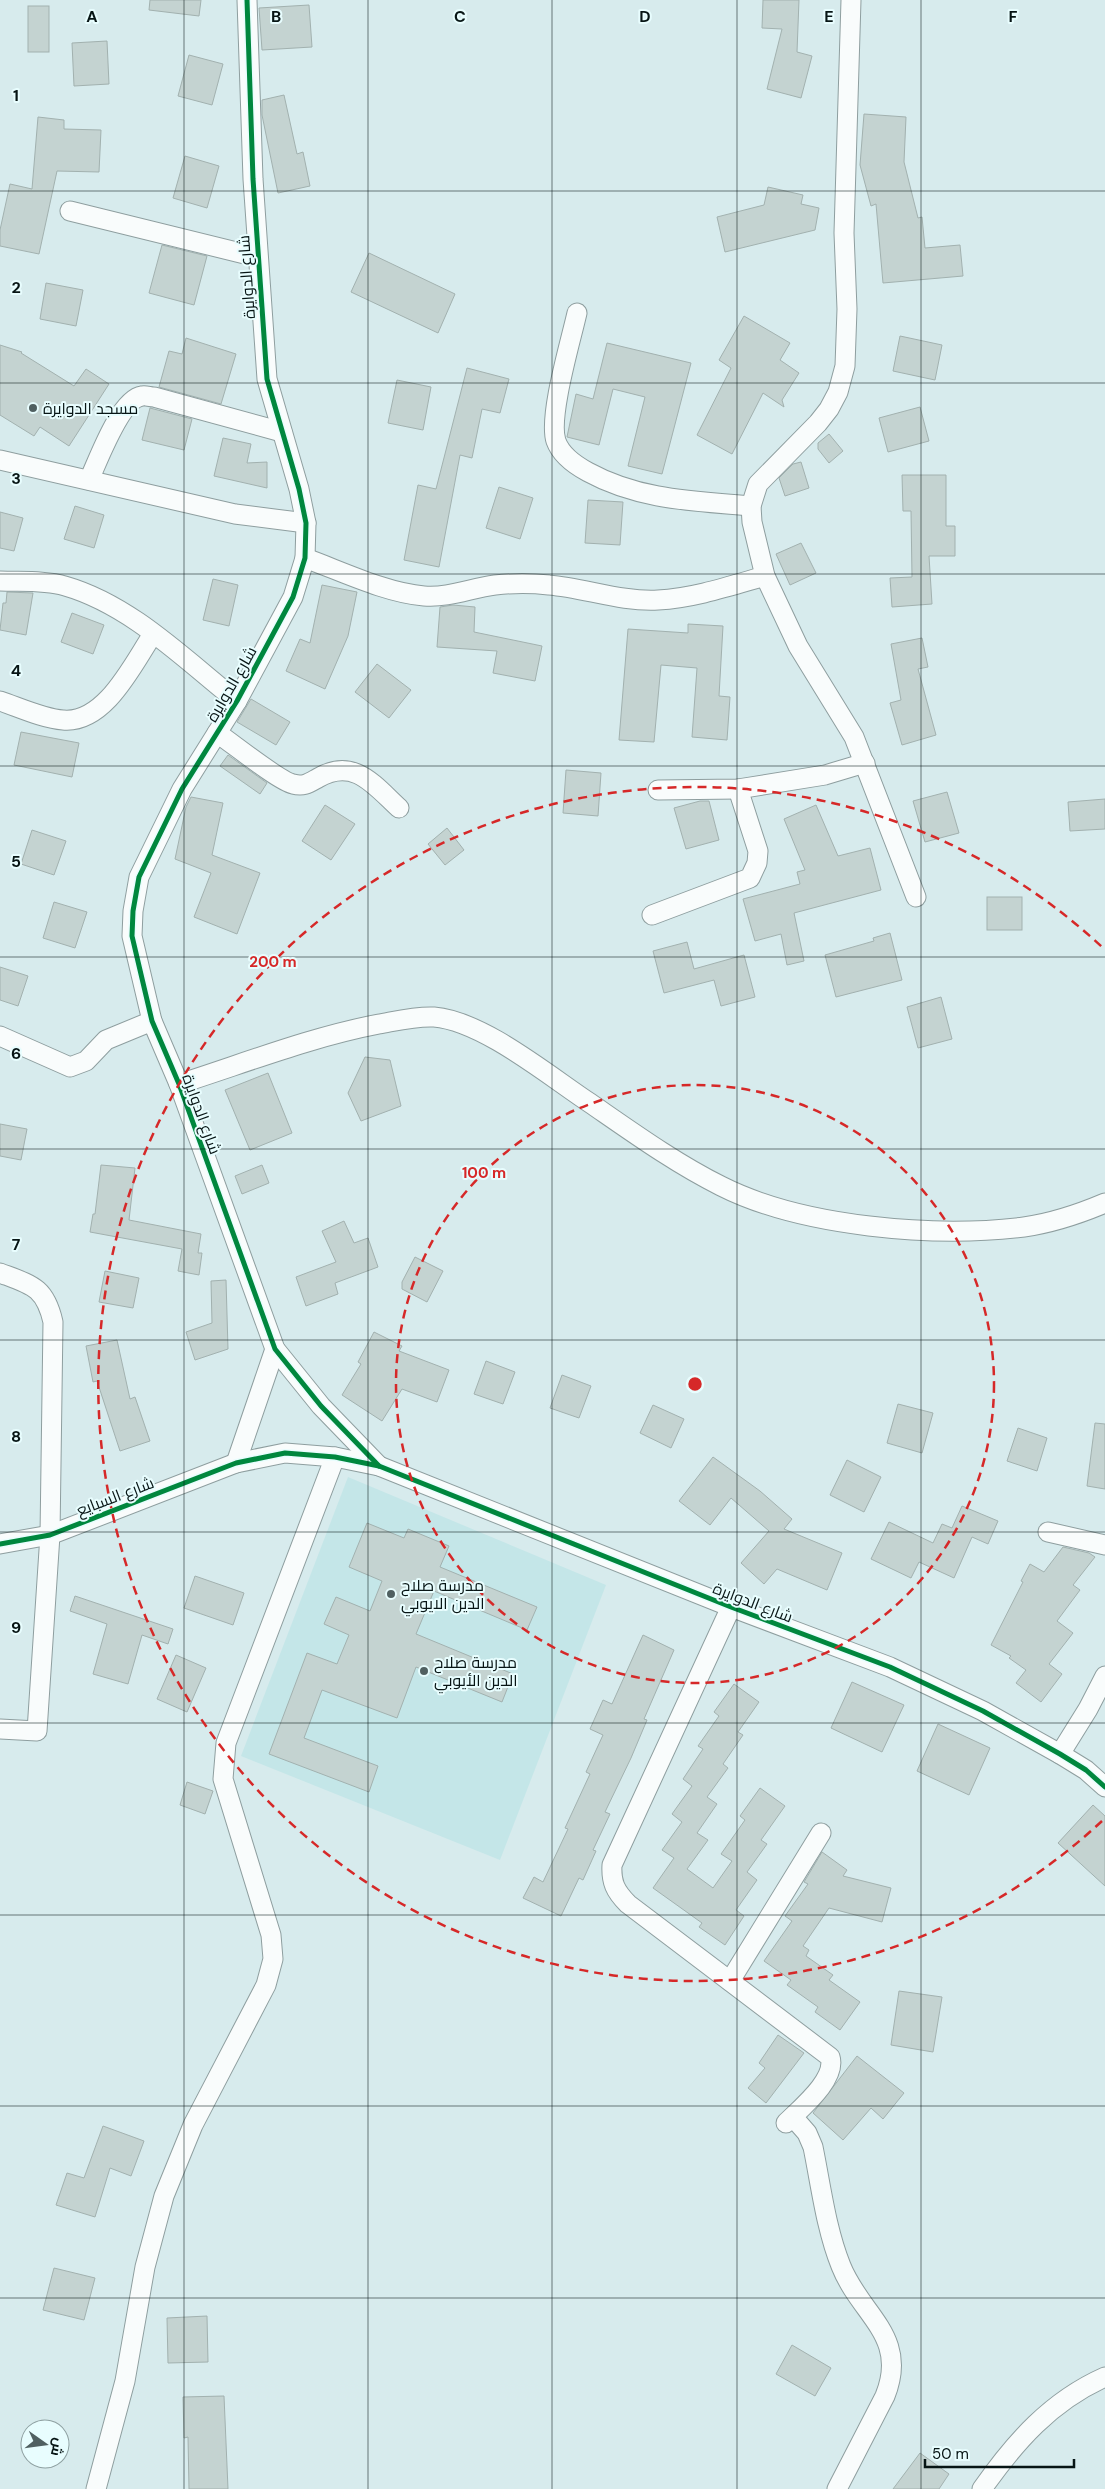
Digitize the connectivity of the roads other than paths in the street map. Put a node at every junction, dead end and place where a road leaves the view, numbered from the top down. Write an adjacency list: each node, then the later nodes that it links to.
1 (247, 0): 4 (street, شارع الدوايرة)
2 (851, 0): 9 (street)
3 (70, 211): 4 (street)
4 (258, 257): 6 (street, شارع الدوايرة)
5 (577, 313): 9 (street)
6 (282, 432): 8 (street); 10 (street, شارع الدوايرة)
7 (0, 460): 8 (street)
8 (89, 480): 10 (street)
9 (751, 506): 12 (street)
10 (306, 523): 11 (street, شارع الدوايرة)
11 (305, 558): 12 (street); 15 (street, شارع الدوايرة)
12 (765, 576): 18 (street)
13 (0, 581): 14 (street)
14 (153, 634): 15 (street); 16 (street)
15 (237, 701): 17 (street, شارع الدوايرة)
16 (0, 702)
17 (217, 733): 21 (street); 24 (street, شارع الدوايرة)
18 (865, 763): 19 (street); 22 (street)
19 (738, 789): 20 (street); 23 (street)
20 (658, 790)
21 (399, 808)
22 (916, 897)
23 (652, 915)
24 (152, 1021): 25 (street); 26 (street, شارع الدوايرة)
25 (0, 1036)
26 (178, 1084): 27 (street); 29 (street, شارع الدوايرة)
27 (1105, 1203)
28 (0, 1273): 34 (street)
29 (275, 1349): 31 (street); 32 (street, شارع الدوايرة)
30 (335, 1457): 31 (street, شارع السبايع); 32 (street, شارع السبايع); 45 (street)
31 (236, 1463): 34 (street, شارع السبايع)
32 (379, 1466): 37 (street, شارع الدوايرة)
33 (1048, 1532): 36 (street)
34 (50, 1535): 35 (street, شارع السبايع); 39 (street)
35 (0, 1544)
36 (1105, 1545)
37 (731, 1607): 40 (street, شارع الدوايرة); 43 (street)
38 (1105, 1676): 40 (street)
39 (0, 1729)
40 (1060, 1754): 41 (street, شارع الدوايرة)
41 (1105, 1787)
42 (821, 1833): 43 (street)
43 (730, 1981): 46 (street)
44 (1105, 2377): 47 (street)
45 (96, 2489)
46 (837, 2489)
47 (982, 2489)

